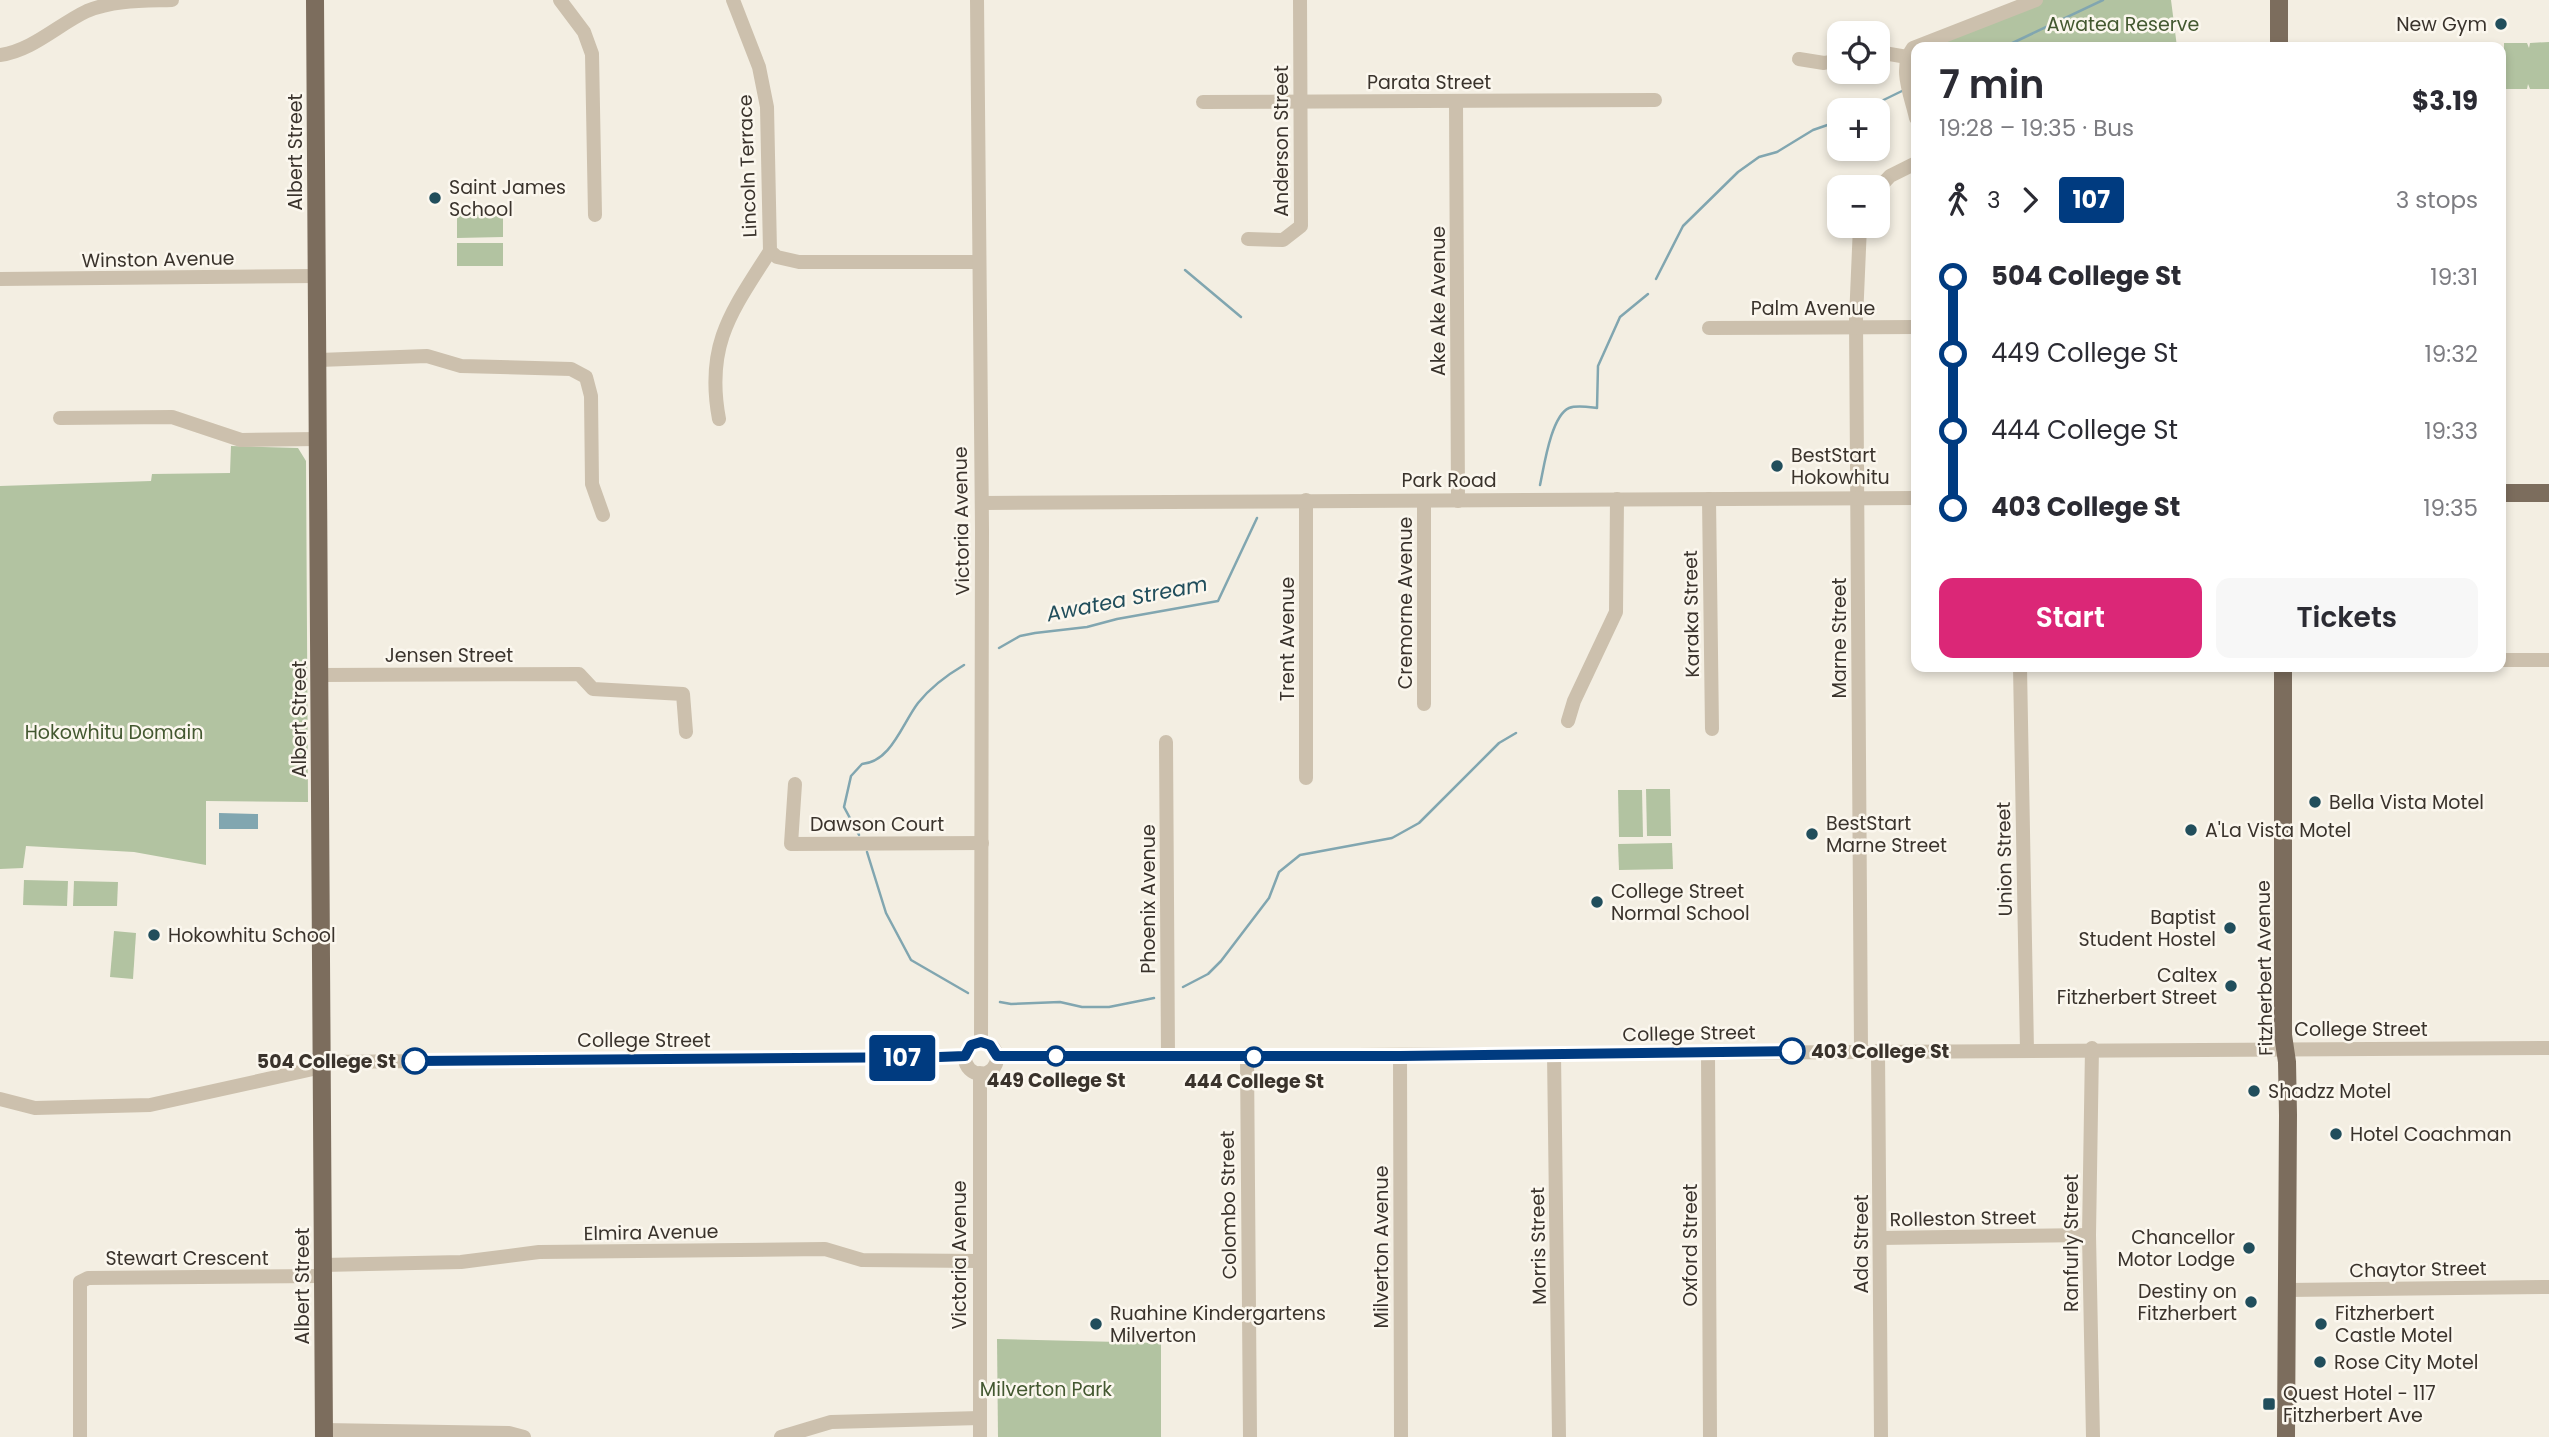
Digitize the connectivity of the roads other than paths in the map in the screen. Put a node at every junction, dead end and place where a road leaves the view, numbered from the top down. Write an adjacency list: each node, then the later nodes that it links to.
1 (173, 0): 13 (street)
2 (314, 0): 29 (main road, Albert Street)
3 (560, 0): 24 (street)
4 (733, 0): 27 (street, Lincoln Terrace)
5 (977, 0): 28 (street, Victoria Avenue)
6 (1300, 0): 20 (street, Anderson Street)
7 (2036, 0): 9 (street)
8 (2279, 0): 10 (main road)
9 (1928, 42)
10 (2279, 42)
11 (1911, 51): 14 (street)
12 (1890, 54): 14 (street)
13 (0, 55)
14 (1907, 57): 17 (street)
15 (1798, 59): 16 (street)
16 (1827, 63)
17 (1911, 96)
18 (1655, 100): 21 (street, Parata Street)
19 (1203, 102): 20 (street, Parata Street)
20 (1301, 102): 21 (street, Parata Street); 26 (street, Anderson Street)
21 (1456, 102): 46 (street, Ake Ake Avenue)
22 (1911, 166): 23 (street)
23 (1890, 176)
24 (595, 215)
25 (1860, 238): 33 (street, Marne Street)
26 (1248, 239)
27 (770, 251): 28 (street, Lincoln Terrace); 36 (street)
28 (978, 262): 47 (street, Victoria Avenue)
29 (317, 276): 30 (street, Winston Avenue); 34 (main road, Albert Street)
30 (0, 279)
31 (1911, 327): 33 (street, Palm Avenue)
32 (1709, 328): 33 (street, Palm Avenue)
33 (1857, 328): 40 (street, Marne Street)
34 (319, 360): 37 (main road, Albert Street); 48 (street)
35 (60, 418): 37 (street)
36 (719, 419)
37 (318, 439): 53 (main road, Albert Street)
38 (2506, 493): 39 (main road)
39 (2549, 493)
40 (1858, 498): 41 (street, Park Road); 43 (street, Park Road); 66 (street, Marne Street)
41 (1911, 498)
42 (1616, 499): 43 (street, Park Road); 46 (street, Park Road); 55 (street)
43 (1709, 499): 56 (street, Karaka Street)
44 (1306, 500): 45 (street, Park Road); 47 (street, Park Road); 59 (street, Trent Avenue)
45 (1424, 501): 46 (street, Park Road); 54 (street, Cremorne Avenue)
46 (1458, 501)
47 (982, 503): 61 (street, Victoria Avenue)
48 (603, 515)
49 (2506, 660): 50 (street)
50 (2549, 660)
51 (2020, 672): 68 (street, Union Street)
52 (2283, 672): 64 (main road, Fitzherbert Avenue)
53 (320, 676): 57 (street, Jensen Street); 76 (main road, Albert Street)
54 (1424, 704)
55 (1568, 721)
56 (1712, 729)
57 (686, 732)
58 (1166, 742): 73 (street, Phoenix Avenue)
59 (1306, 778)
60 (795, 784): 61 (street, Dawson Court)
61 (982, 842): 62 (street, Victoria Avenue)
62 (981, 1042): 71 (street); 72 (street)
63 (2092, 1048): 64 (street, College Street); 68 (street, College Street); 79 (street, Ranfurly Street)
64 (2285, 1048): 65 (street, College Street); 84 (main road, Fitzherbert Avenue)
65 (2549, 1048)
66 (1861, 1050): 67 (street, College Street); 69 (street, College Street)
67 (1878, 1051): 68 (street, College Street); 80 (street, Ada Street)
68 (2027, 1051)
69 (1708, 1053): 70 (street, College Street); 94 (street, Oxford Street)
70 (1554, 1054): 74 (street, College Street); 93 (street, Morris Street)
71 (965, 1056): 76 (street, College Street); 77 (street)
72 (997, 1056): 73 (street, College Street); 77 (street)
73 (1168, 1056): 75 (street, College Street)
74 (1400, 1056): 75 (street, College Street); 92 (street, Milverton Avenue)
75 (1247, 1057): 91 (street, Colombo Street)
76 (322, 1064): 78 (street, College Street); 82 (main road, Albert Street)
77 (980, 1073): 81 (street, Victoria Avenue)
78 (0, 1099)
79 (2089, 1235): 80 (street, Rolleston Street); 96 (street, Ranfurly Street)
80 (1880, 1238): 95 (street, Ada Street)
81 (978, 1261): 82 (street, Elmira Avenue); 85 (street, Victoria Avenue)
82 (323, 1270): 86 (main road, Albert Street); 87 (street, Stewart Crescent)
83 (2549, 1287): 84 (street, Chaytor Street)
84 (2287, 1290): 97 (main road, Fitzherbert Avenue)
85 (980, 1418): 89 (street); 90 (street, Victoria Avenue)
86 (324, 1433): 88 (street)
87 (80, 1437)
88 (524, 1437)
89 (781, 1437)
90 (980, 1437)
91 (1250, 1437)
92 (1401, 1437)
93 (1559, 1437)
94 (1710, 1437)
95 (1881, 1437)
96 (2093, 1437)
97 (2287, 1437)

